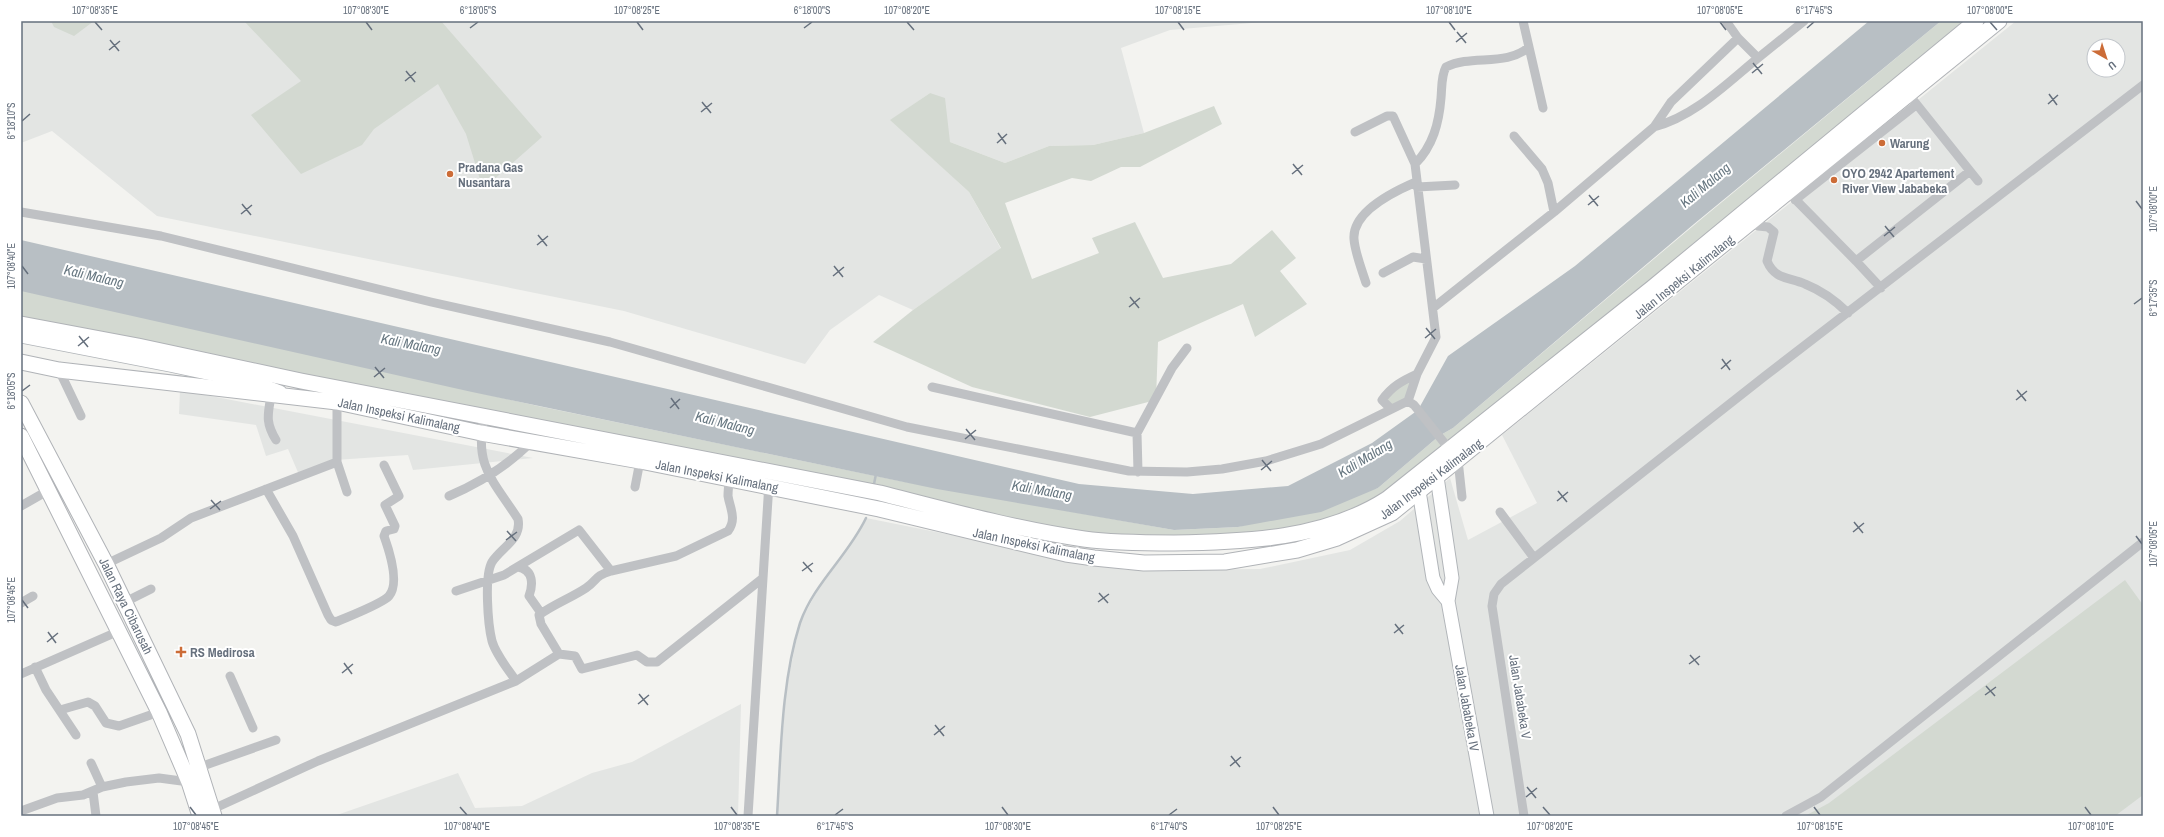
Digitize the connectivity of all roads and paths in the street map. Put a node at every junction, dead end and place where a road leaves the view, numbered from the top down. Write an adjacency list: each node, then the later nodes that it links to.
1 (1523, 21): 7 (street)
2 (1726, 21): 6 (street)
3 (1804, 21): 8 (street)
4 (1976, 21): 54 (main road, Jalan Inspeksi Kalimalang)
5 (1999, 21): 10 (main road, Jalan Inspeksi Kalimalang)
6 (1738, 38): 8 (street); 12 (street)
7 (1529, 47): 11 (street); 15 (street)
8 (1758, 58): 12 (street)
9 (2143, 85): 28 (street)
10 (1913, 100): 16 (street); 20 (main road, Jalan Inspeksi Kalimalang)
11 (1543, 108)
12 (1654, 127): 22 (street)
13 (1355, 132): 15 (street)
14 (1514, 136): 22 (street)
15 (1415, 164): 18 (street)
16 (1970, 171): 17 (street); 25 (street)
17 (1978, 181)
18 (1416, 184): 19 (street); 24 (street); 27 (street)
19 (1455, 185)
20 (1791, 196): 23 (main road, Jalan Inspeksi Kalimalang); 25 (street)
21 (21, 212): 59 (street)
22 (1554, 212): 29 (street)
23 (1754, 220): 30 (street); 54 (main road, Jalan Inspeksi Kalimalang)
24 (1426, 259): 26 (street); 29 (street)
25 (1856, 261): 28 (street)
26 (1383, 273)
27 (1366, 283)
28 (1881, 288): 30 (street)
29 (1433, 308): 36 (street)
30 (1848, 313): 76 (street)
31 (21, 324): 37 (main road, Jalan Inspeksi Kalimalang)
32 (21, 336): 38 (street)
33 (1187, 348): 49 (street)
34 (21, 362): 35 (main road, Jalan Inspeksi Kalimalang)
35 (59, 370): 41 (main road, Jalan Inspeksi Kalimalang); 46 (street)
36 (1417, 374): 44 (street); 45 (street)
37 (301, 381): 38 (street); 40 (main road, Jalan Inspeksi Kalimalang)
38 (257, 384): 42 (street)
39 (932, 387): 49 (street)
40 (338, 395): 42 (main road, Jalan Inspeksi Kalimalang); 47 (main road, Jalan Inspeksi Kalimalang); 48 (main road, Jalan Inspeksi Kalimalang); 57 (street)
41 (271, 396): 42 (main road, Jalan Inspeksi Kalimalang); 51 (street)
42 (292, 397)
43 (21, 403): 78 (main road, Jalan Raya Cibarusah)
44 (1412, 404): 45 (street); 54 (street)
45 (1391, 409): 59 (street)
46 (81, 416)
47 (484, 417): 48 (street); 53 (main road, Jalan Inspeksi Kalimalang)
48 (481, 432): 52 (main road, Jalan Inspeksi Kalimalang); 61 (street)
49 (1138, 434): 59 (street)
50 (21, 436): 67 (main road, Jalan Raya Cibarusah)
51 (276, 440)
52 (532, 441): 53 (main road, Jalan Inspeksi Kalimalang); 61 (street)
53 (584, 443): 55 (main road, Jalan Inspeksi Kalimalang); 56 (main road, Jalan Inspeksi Kalimalang)
54 (1454, 455): 60 (main road, Jalan Inspeksi Kalimalang); 70 (street)
55 (670, 460): 56 (main road, Jalan Inspeksi Kalimalang); 62 (main road, Jalan Inspeksi Kalimalang); 63 (main road, Jalan Inspeksi Kalimalang)
56 (640, 461): 65 (street)
57 (337, 462): 66 (street); 68 (street)
58 (384, 464): 66 (street)
59 (1138, 472)
60 (1433, 472): 64 (main road, Jalan Inspeksi Kalimalang); 86 (street, Jalan Jababeka IV)
61 (489, 476): 69 (street); 82 (street)
62 (729, 479): 63 (main road, Jalan Inspeksi Kalimalang); 80 (street)
63 (769, 479): 74 (main road, Jalan Inspeksi Kalimalang); 77 (main road, Jalan Inspeksi Kalimalang); 81 (street)
64 (1415, 486): 71 (main road, Jalan Inspeksi Kalimalang); 86 (street, Jalan Jababeka IV)
65 (635, 487)
66 (266, 489): 78 (street)
67 (49, 490): 72 (street); 90 (main road, Jalan Raya Cibarusah)
68 (347, 492)
69 (449, 496)
70 (1462, 497)
71 (1398, 500): 74 (main road, Jalan Inspeksi Kalimalang); 77 (main road, Jalan Inspeksi Kalimalang)
72 (21, 506)
73 (1500, 512): 76 (street)
74 (1103, 541): 77 (main road)
75 (2143, 542): 111 (street)
76 (1534, 558): 110 (street, Jalan Jababeka V)
77 (1100, 559)
78 (106, 564): 87 (main road, Jalan Raya Cibarusah)
79 (518, 567): 80 (street); 82 (street); 89 (street)
80 (611, 571): 89 (street)
81 (763, 578): 91 (street); 108 (street)
82 (486, 582): 84 (street); 95 (street)
83 (151, 589): 87 (street)
84 (456, 591)
85 (33, 596): 88 (street)
86 (1448, 601): 109 (street, Jalan Jababeka IV)
87 (125, 602): 102 (main road, Jalan Raya Cibarusah)
88 (21, 603)
89 (541, 613): 91 (street)
90 (119, 631): 92 (street); 97 (main road, Jalan Raya Cibarusah)
91 (559, 654): 95 (street)
92 (35, 667): 93 (street); 96 (street)
93 (21, 674)
94 (230, 676): 98 (street)
95 (516, 681): 106 (street)
96 (60, 710): 97 (street); 99 (street)
97 (159, 712): 103 (main road, Jalan Raya Cibarusah)
98 (253, 728)
99 (76, 735)
100 (276, 740): 102 (street)
101 (92, 764): 104 (street)
102 (200, 767): 106 (main road, Jalan Raya Cibarusah)
103 (189, 782): 104 (street); 106 (main road, Jalan Raya Cibarusah)
104 (98, 790): 105 (street); 107 (street)
105 (21, 811)
106 (209, 814)
107 (96, 816)
108 (748, 816)
109 (1487, 816)
110 (1524, 816)
111 (1786, 816)

